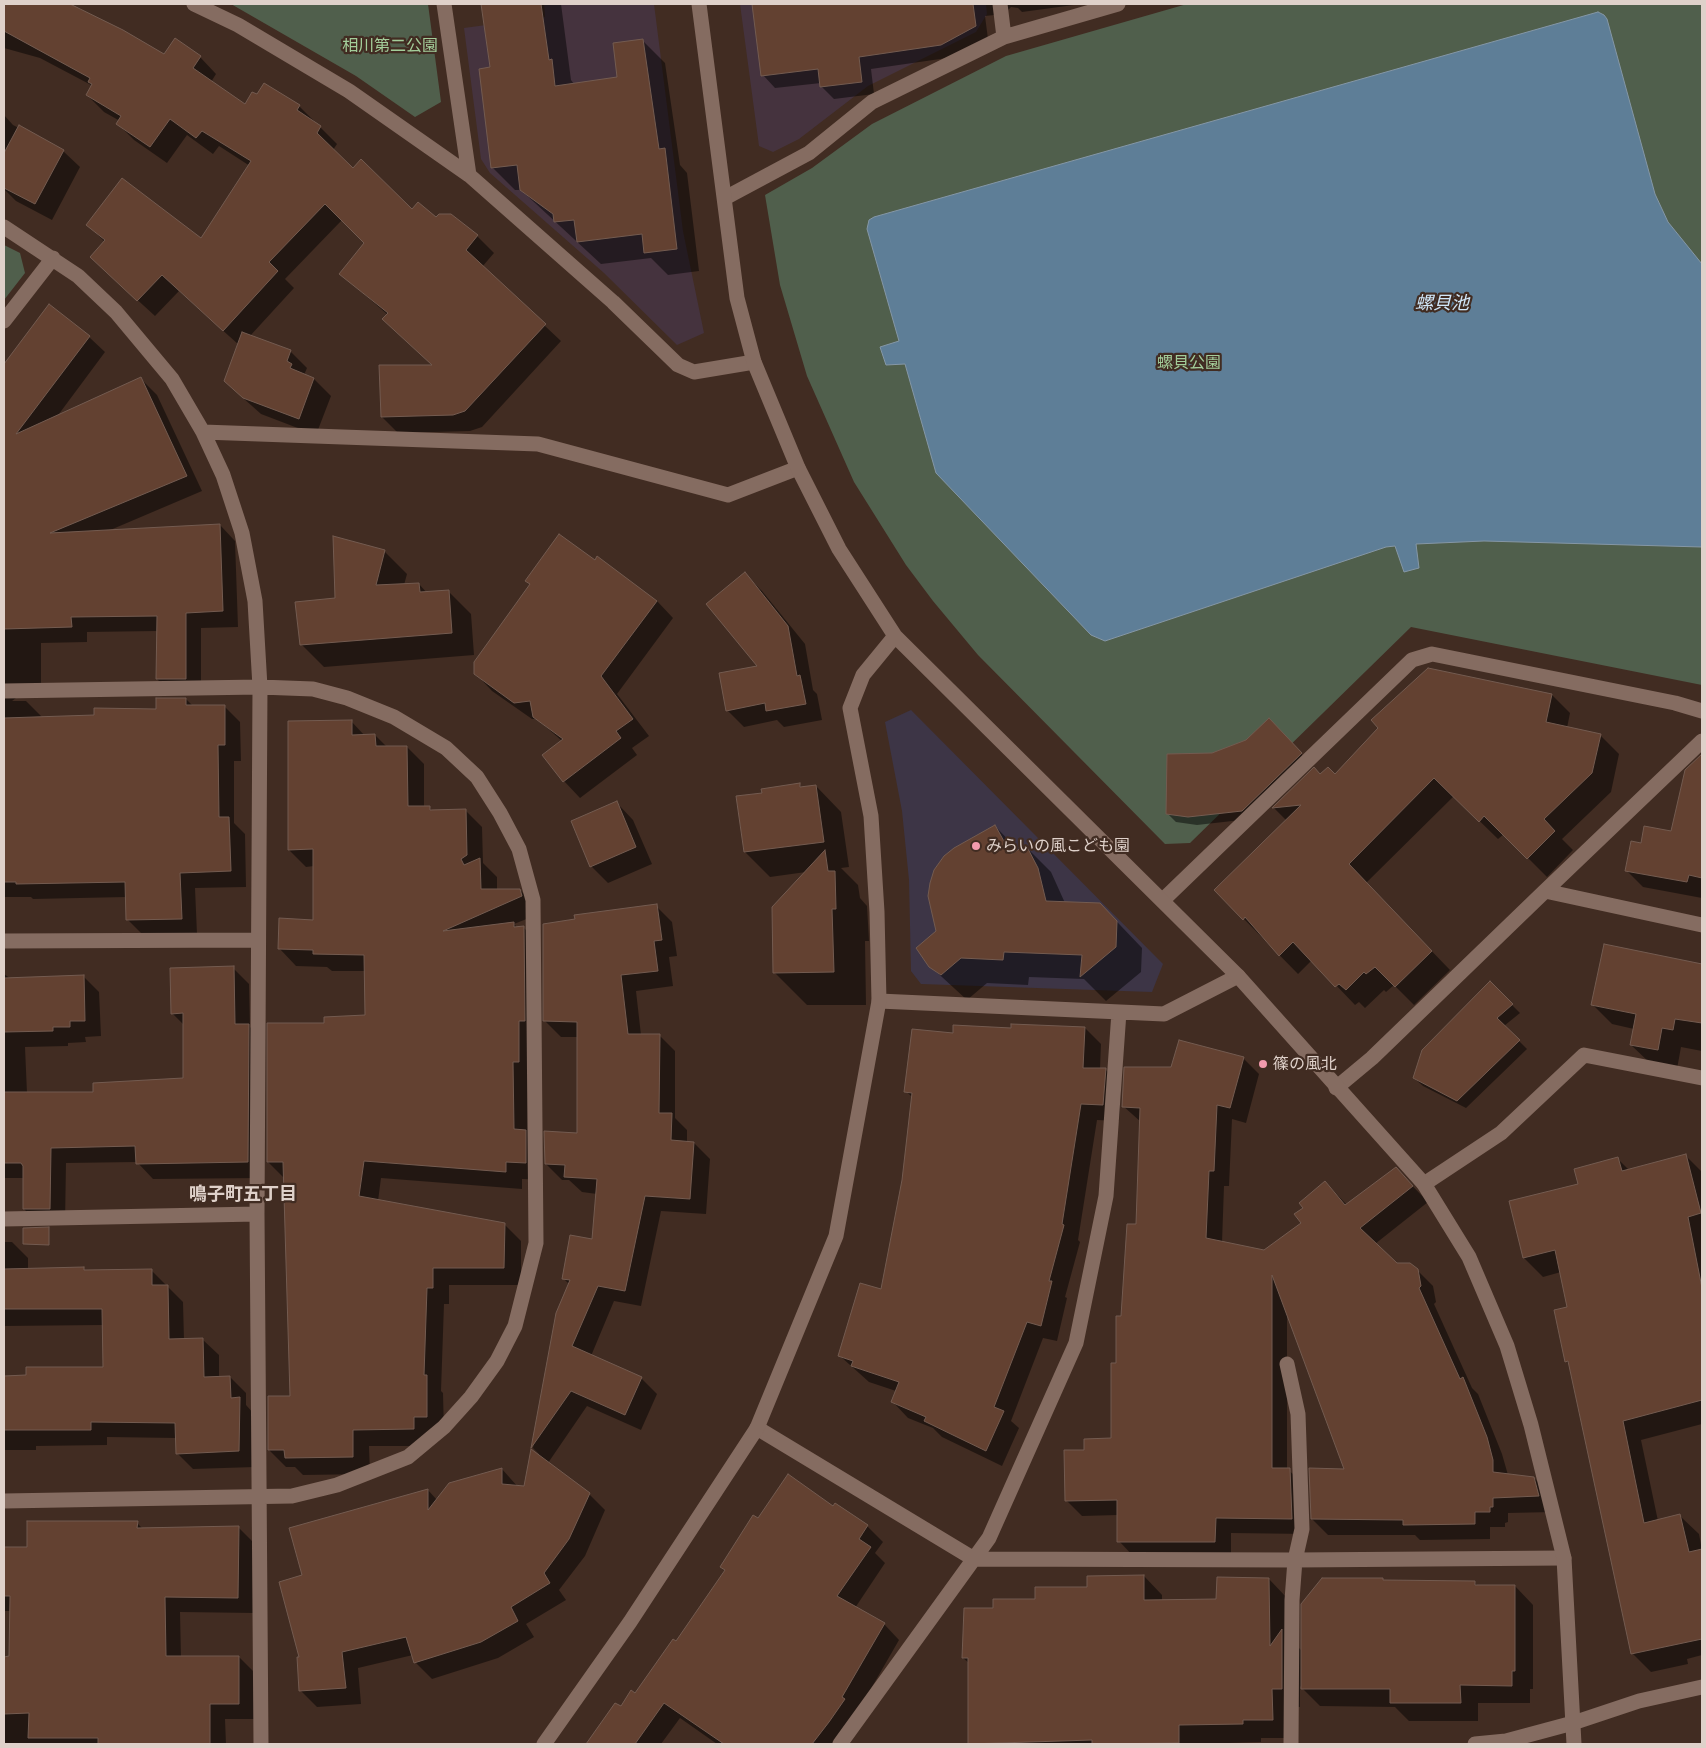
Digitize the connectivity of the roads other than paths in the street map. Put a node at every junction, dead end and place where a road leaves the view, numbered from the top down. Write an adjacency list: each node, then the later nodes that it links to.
1 (194, 4): 7 (street)
2 (444, 4): 7 (street)
3 (699, 4): 8 (street)
4 (1000, 4): 6 (street)
5 (1118, 4): 6 (street)
6 (1004, 37): 8 (street)
7 (469, 175): 12 (street)
8 (725, 198): 12 (street)
9 (4, 227): 10 (street)
10 (53, 258): 11 (street); 13 (street)
11 (4, 322)
12 (754, 362): 14 (street)
13 (203, 432): 14 (street); 16 (street)
14 (798, 468): 15 (street)
15 (895, 636): 21 (street); 26 (street)
16 (260, 687): 17 (street); 23 (street); 35 (street)
17 (4, 691)
18 (1702, 711): 21 (street)
19 (1702, 741): 20 (street)
20 (1545, 891): 22 (street); 29 (street)
21 (1163, 900): 25 (street)
22 (1702, 925)
23 (258, 940): 24 (street); 31 (street)
24 (4, 941)
25 (1238, 976): 27 (street); 29 (street)
26 (878, 1001): 27 (street); 34 (street)
27 (1119, 1012): 38 (street)
28 (1702, 1078): 30 (street)
29 (1336, 1088): 30 (street)
30 (1424, 1184): 37 (street)
31 (257, 1214): 32 (street); 35 (street)
32 (4, 1220)
33 (1287, 1364): 39 (street)
34 (757, 1428): 38 (street); 43 (street)
35 (258, 1496): 36 (street); 42 (street)
36 (4, 1502)
37 (1564, 1558): 39 (street); 41 (street)
38 (974, 1559): 39 (street); 44 (street)
39 (1295, 1560): 45 (street)
40 (1702, 1686): 41 (street)
41 (1573, 1723): 46 (street); 47 (street)
42 (260, 1744)
43 (544, 1744)
44 (840, 1744)
45 (1292, 1744)
46 (1475, 1744)
47 (1574, 1744)

